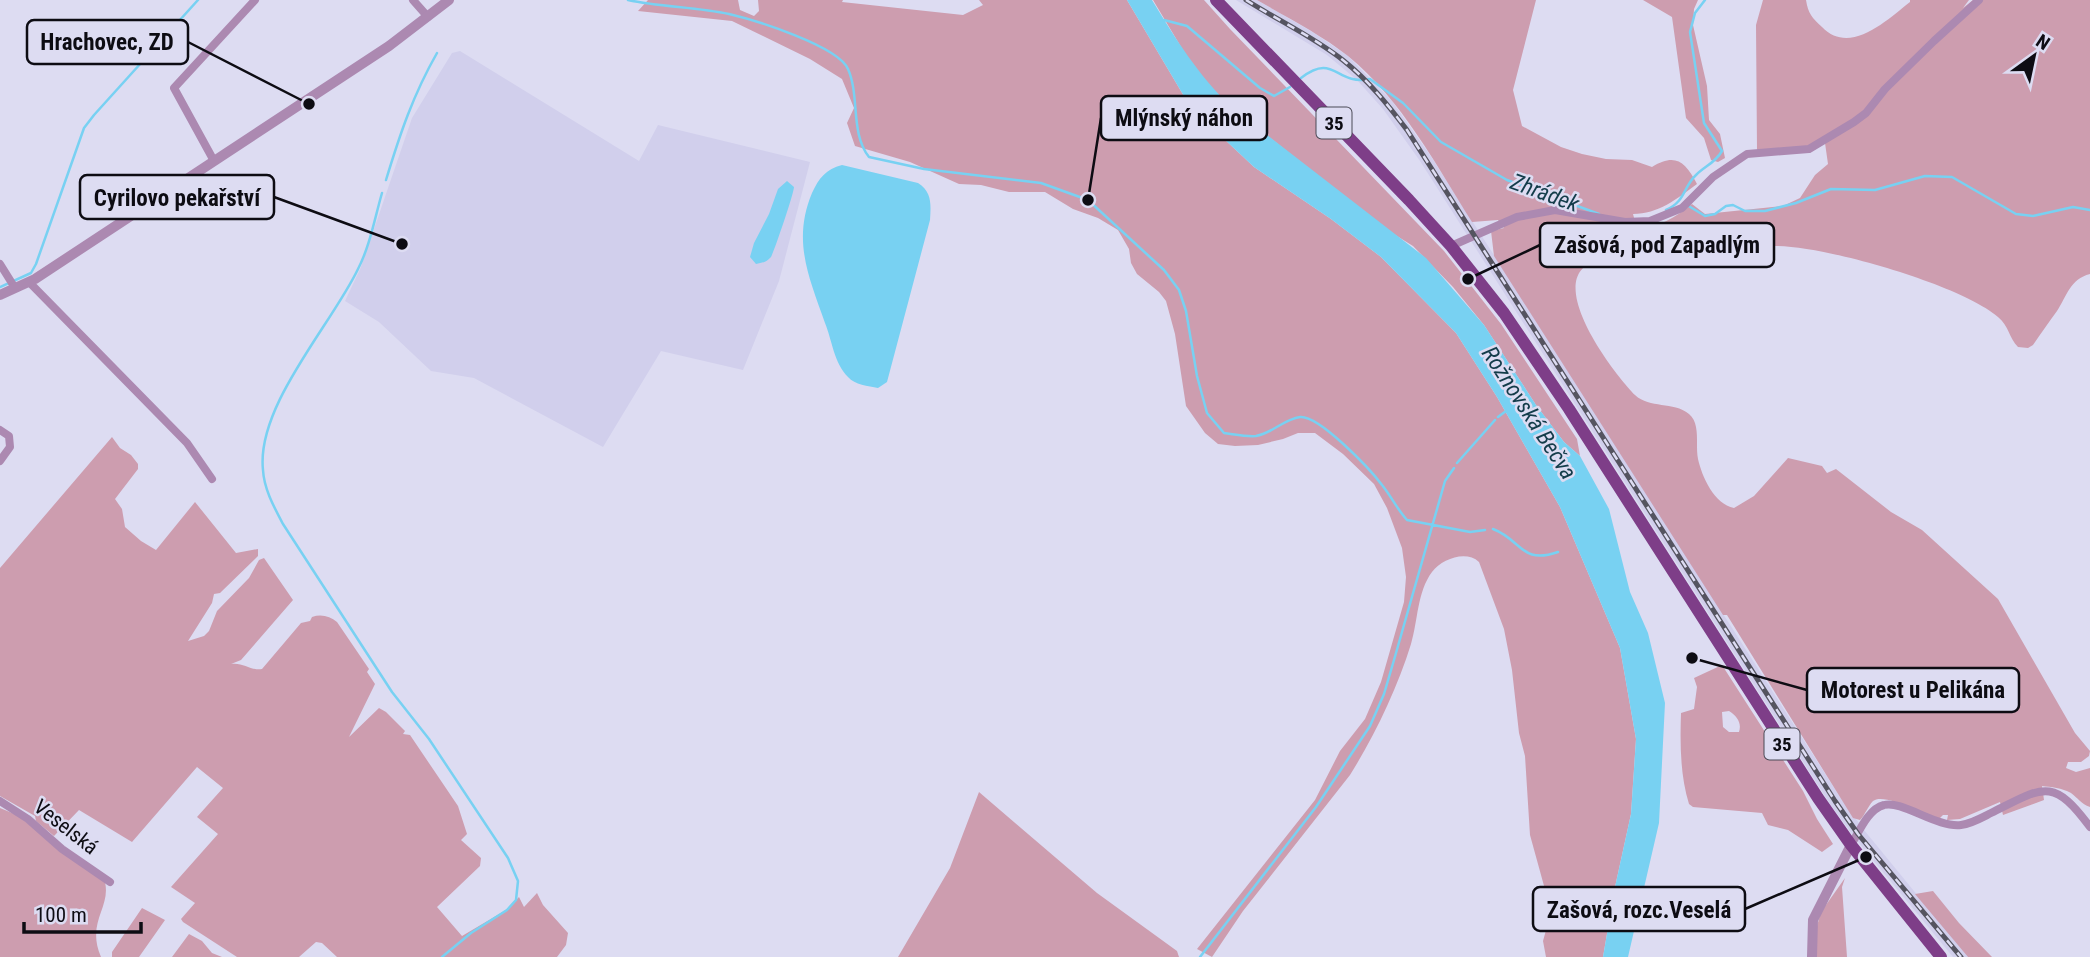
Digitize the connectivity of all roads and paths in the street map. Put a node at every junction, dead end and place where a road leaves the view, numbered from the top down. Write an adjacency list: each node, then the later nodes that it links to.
1 (255, 0): 7 (street)
2 (413, 0): 6 (street)
3 (449, 0): 6 (street)
4 (1216, 0): 8 (main road, 35)
5 (1979, 0): 8 (street)
6 (428, 17): 7 (street)
7 (214, 162): 11 (street)
8 (1451, 246): 18 (main road, 35)
9 (0, 264): 10 (street)
10 (9, 280): 11 (street); 12 (street)
11 (29, 282): 15 (street)
12 (0, 295)
13 (0, 430): 14 (street)
14 (0, 461)
15 (212, 479)
16 (0, 801): 19 (street, Veselská)
17 (2090, 827): 18 (street)
18 (1850, 845): 20 (street); 21 (main road, 35)
19 (110, 882)
20 (1812, 957)
21 (1941, 957)

